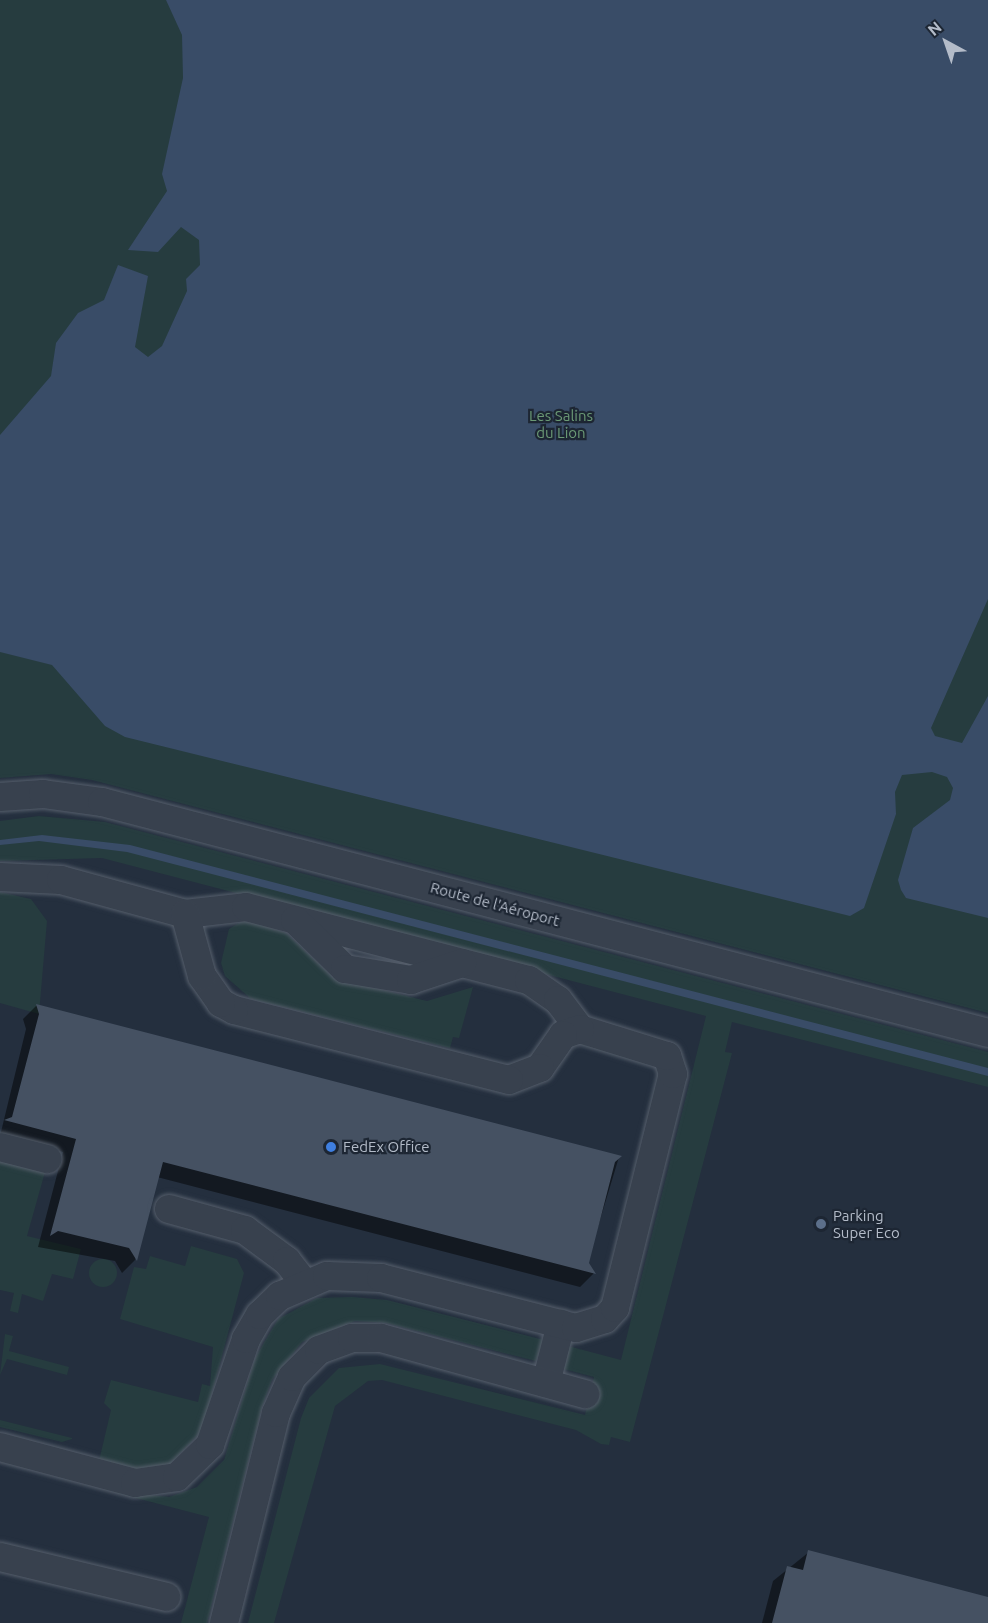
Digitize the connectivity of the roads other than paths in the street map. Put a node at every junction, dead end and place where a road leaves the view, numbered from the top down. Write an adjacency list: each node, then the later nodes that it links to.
1 (0, 797): 5 (street, Route de l'Aéroport)
2 (0, 877): 3 (street)
3 (185, 914): 4 (street); 4 (street)
4 (580, 1029): 10 (street)
5 (988, 1033)
6 (0, 1147): 7 (street)
7 (47, 1159)
8 (169, 1209): 9 (street)
9 (304, 1283): 10 (street); 13 (street)
10 (561, 1324): 11 (street)
11 (546, 1383): 12 (street); 16 (street)
12 (585, 1394)
13 (0, 1447)
14 (0, 1557): 15 (street)
15 (166, 1597)
16 (224, 1623)

